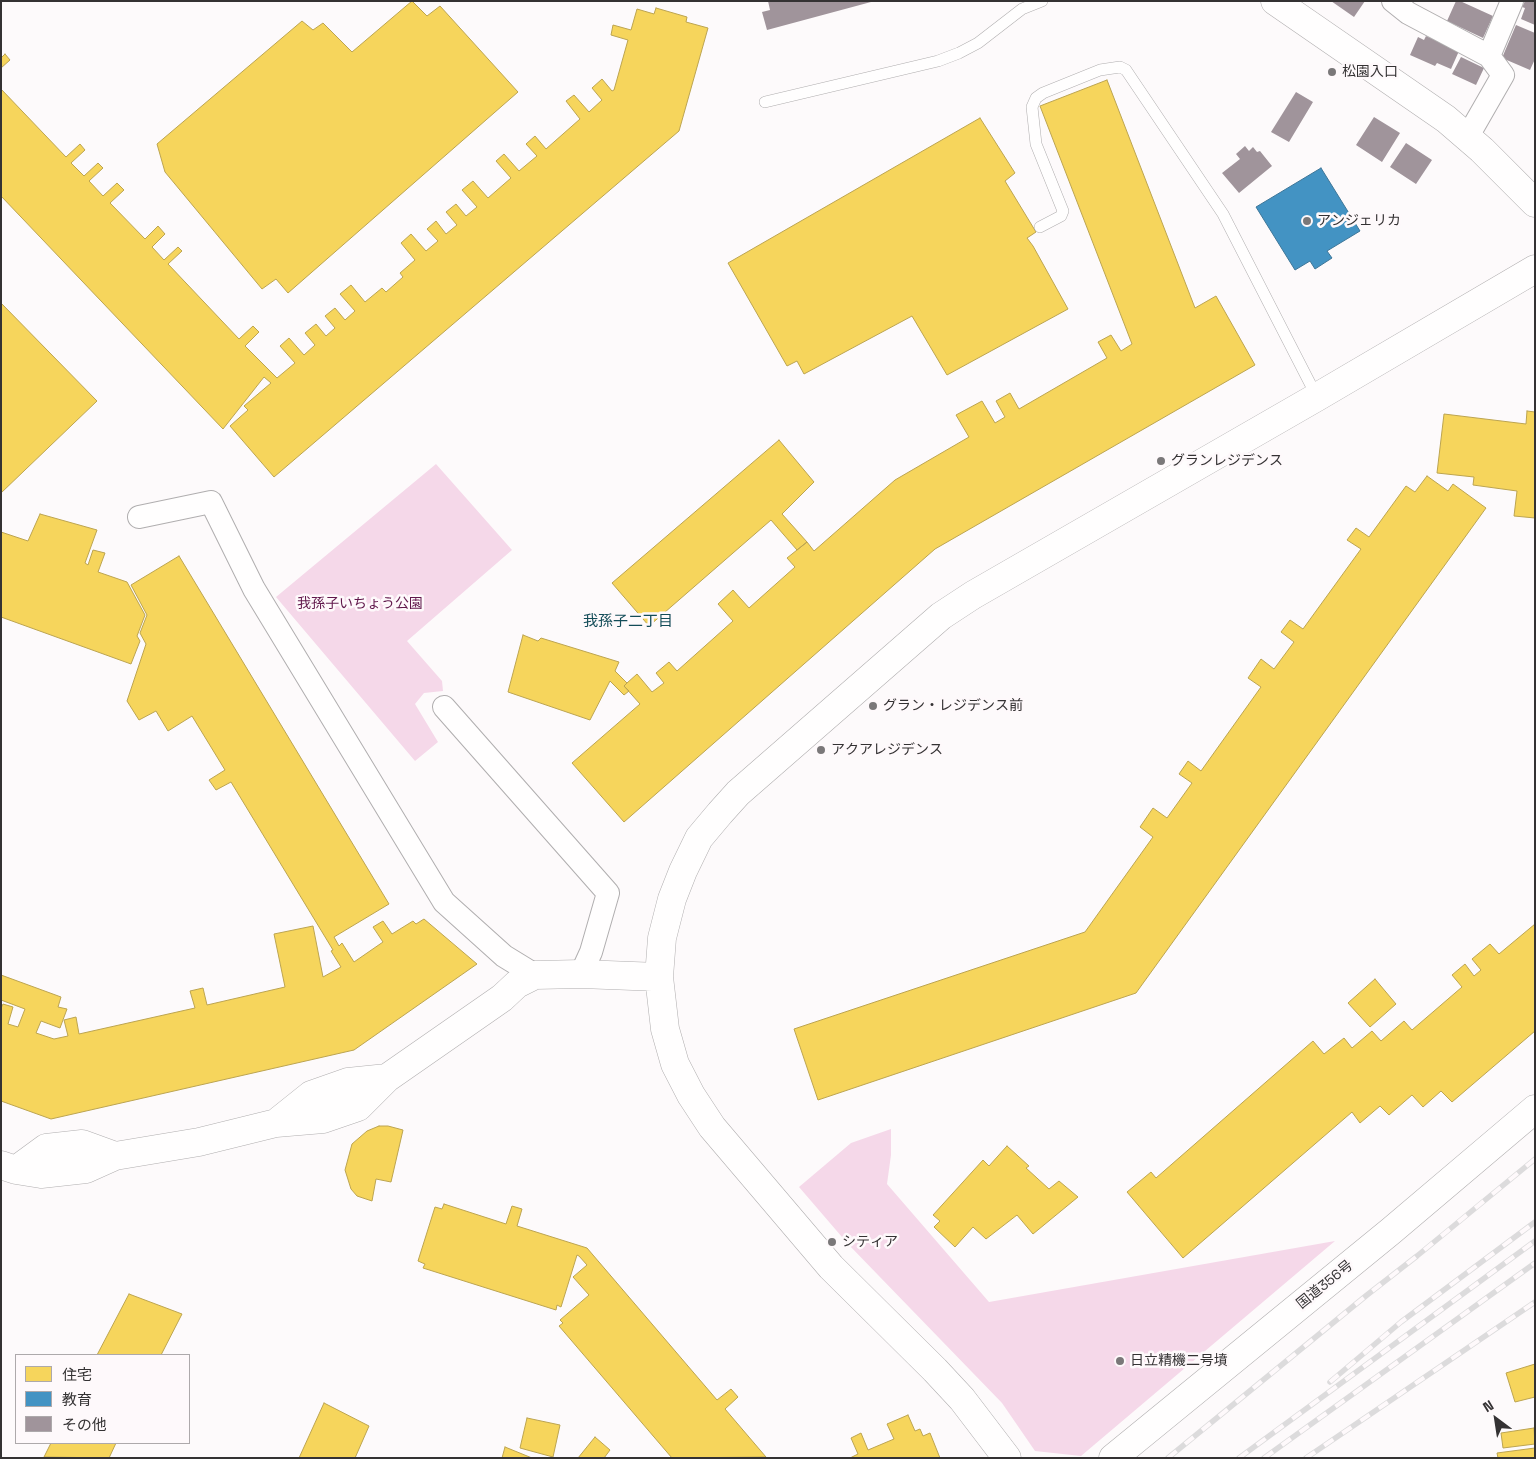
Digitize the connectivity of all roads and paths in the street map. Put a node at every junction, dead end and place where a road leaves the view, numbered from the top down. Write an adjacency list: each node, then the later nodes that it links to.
1 (1042, 1): 6 (lane)
2 (1274, 1): 7 (main road)
3 (1393, 1): 5 (street)
4 (1512, 1): 5 (street)
5 (1489, 56): 7 (street)
6 (765, 102)
7 (1468, 136): 8 (main road)
8 (1535, 203)
9 (1040, 227): 11 (lane)
10 (1535, 269): 11 (main road)
11 (1317, 397): 16 (main road)
12 (139, 517): 15 (street)
13 (444, 707): 14 (street)
14 (581, 974): 15 (main road); 16 (main road)
15 (535, 975): 18 (main road)
16 (659, 977): 19 (main road)
17 (1535, 1109): 20 (main road, 国道356号)
18 (9, 1167)
19 (1007, 1458)
20 (1113, 1458)

